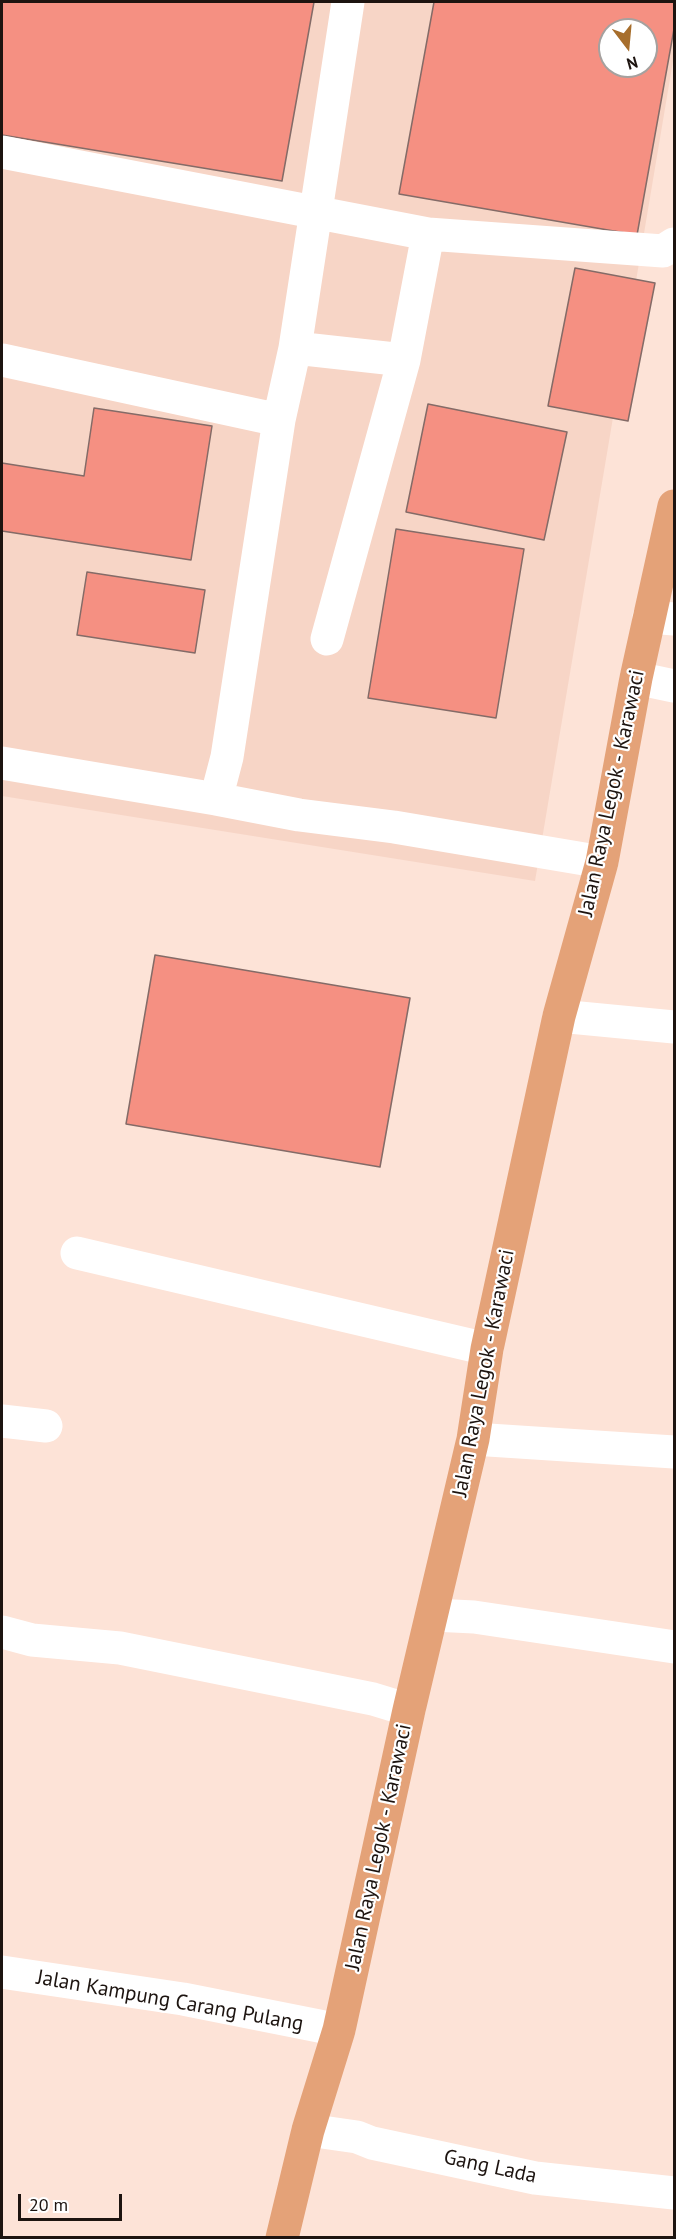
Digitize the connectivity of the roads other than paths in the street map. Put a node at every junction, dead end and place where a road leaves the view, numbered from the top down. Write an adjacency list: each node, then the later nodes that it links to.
1 (348, 2): 3 (street)
2 (2, 152): 3 (street)
3 (316, 212): 4 (street); 6 (street)
4 (428, 234): 5 (street); 8 (street)
5 (675, 244)
6 (295, 348): 8 (street); 9 (street)
7 (2, 360): 9 (street)
8 (404, 360): 12 (street)
9 (279, 420): 16 (street)
10 (675, 506): 11 (main road, Jalan Raya Legok - Karawaci)
11 (662, 618): 13 (main road, Jalan Raya Legok - Karawaci)
12 (327, 639)
13 (636, 678): 14 (street); 17 (main road, Jalan Raya Legok - Karawaci)
14 (675, 686)
15 (2, 763): 16 (street)
16 (216, 799): 17 (street)
17 (602, 862): 18 (main road, Jalan Raya Legok - Karawaci)
18 (559, 1016): 19 (street); 21 (main road, Jalan Raya Legok - Karawaci)
19 (675, 1026)
20 (77, 1253): 21 (street)
21 (487, 1349): 24 (main road, Jalan Raya Legok - Karawaci)
22 (2, 1421): 23 (street)
23 (46, 1426)
24 (473, 1439): 25 (street); 26 (main road, Jalan Raya Legok - Karawaci)
25 (675, 1452)
26 (433, 1615): 28 (street); 29 (main road, Jalan Raya Legok - Karawaci)
27 (2, 1632): 29 (street)
28 (675, 1647)
29 (409, 1710): 31 (main road, Jalan Raya Legok - Karawaci)
30 (2, 1972): 31 (street, Jalan Kampung Carang Pulang)
31 (339, 2030): 32 (main road, Jalan Raya Legok - Karawaci)
32 (308, 2130): 33 (street, Gang Lada); 34 (main road, Jalan Raya Legok - Karawaci)
33 (675, 2193)
34 (282, 2238)

